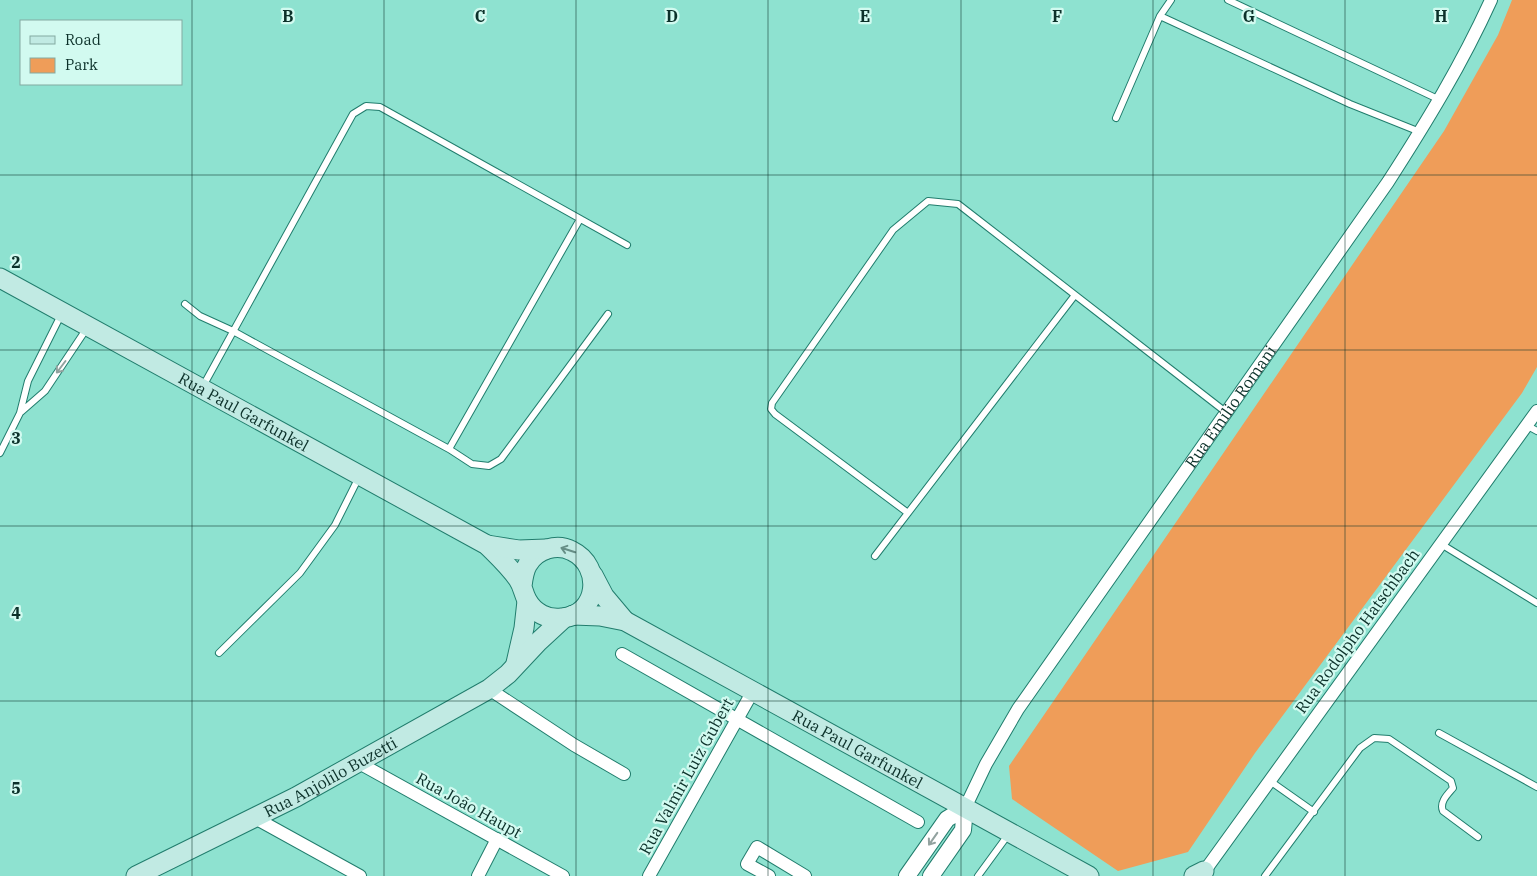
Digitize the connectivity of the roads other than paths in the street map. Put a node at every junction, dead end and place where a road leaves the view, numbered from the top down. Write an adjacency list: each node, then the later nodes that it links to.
1 (1171, 0): 4 (lane)
2 (1228, 0): 5 (lane)
3 (1491, 0): 5 (street, Rua Emílio Romani)
4 (1160, 16): 6 (lane); 7 (lane)
5 (1440, 100): 7 (street, Rua Emílio Romani)
6 (1116, 118)
7 (1420, 132): 20 (street, Rua Emílio Romani)
8 (580, 219): 9 (lane); 16 (lane); 22 (lane)
9 (627, 245)
10 (0, 278): 13 (main road, Rua Paul Garfunkel)
11 (1074, 295): 20 (lane); 25 (lane); 25 (lane)
12 (185, 304): 16 (lane)
13 (62, 312): 15 (main road, Rua Paul Garfunkel); 19 (lane)
14 (608, 314): 22 (lane)
15 (88, 327): 17 (main road, Rua Paul Garfunkel); 19 (lane, one-way to 19)
16 (233, 331): 17 (lane); 22 (lane)
17 (201, 389): 24 (main road, Rua Paul Garfunkel)
18 (1537, 410): 21 (street, Rua Rodolpho Hatschbach)
19 (20, 413): 23 (lane)
20 (1227, 413): 46 (street, Rua Emílio Romani)
21 (1532, 428): 26 (street, Rua Rodolpho Hatschbach)
22 (449, 449)
23 (0, 453)
24 (360, 476): 27 (main road, Rua Paul Garfunkel); 35 (lane)
25 (908, 513): 29 (lane)
26 (1441, 544): 32 (lane); 44 (street, Rua Rodolpho Hatschbach)
27 (487, 545): 28 (main road, Rua Paul Garfunkel); 31 (main road, Rua Paul Garfunkel)
28 (546, 549): 30 (main road, one-way to 28); 31 (main road)
29 (876, 556)
30 (592, 574): 33 (main road); 34 (main road, Rua Paul Garfunkel)
31 (525, 593): 33 (main road); 37 (main road)
32 (1537, 603)
33 (568, 617): 34 (main road, Rua Paul Garfunkel); 37 (main road, Rua Anjolilo Buzetti)
34 (625, 621): 39 (main road, Rua Paul Garfunkel)
35 (219, 653)
36 (622, 654): 40 (street)
37 (516, 664): 38 (main road, Rua Anjolilo Buzetti)
38 (489, 689): 42 (main road, Rua Anjolilo Buzetti); 43 (street)
39 (752, 691): 40 (street, Rua Valmir Luiz Gubert); 46 (main road, Rua Paul Garfunkel)
40 (737, 719): 49 (street); 58 (street, Rua Valmir Luiz Gubert)
41 (1439, 733): 45 (lane)
42 (359, 763): 48 (main road, Rua Anjolilo Buzetti); 52 (street, Rua João Haupt)
43 (624, 774)
44 (1270, 781): 47 (lane); 53 (street, Rua Rodolpho Hatschbach)
45 (1537, 786)
46 (965, 808): 50 (main road, Rua Paul Garfunkel); 61 (street, Rua Emílio Romani, one-way to 61); 62 (street, Rua Emílio Romani)
47 (1314, 812): 51 (lane); 65 (lane)
48 (255, 818): 54 (main road, Rua Anjolilo Buzetti); 55 (street)
49 (918, 822)
50 (1010, 833): 63 (lane); 64 (main road, Rua Paul Garfunkel)
51 (1478, 837)
52 (497, 840): 56 (street); 57 (street, Rua João Haupt)
53 (1200, 875)
54 (136, 876)
55 (360, 876)
56 (478, 876)
57 (563, 876)
58 (649, 876)
59 (769, 876): 60 (street)
60 (805, 876)
61 (907, 876)
62 (931, 876)
63 (978, 876)
64 (1089, 876)
65 (1265, 876)

